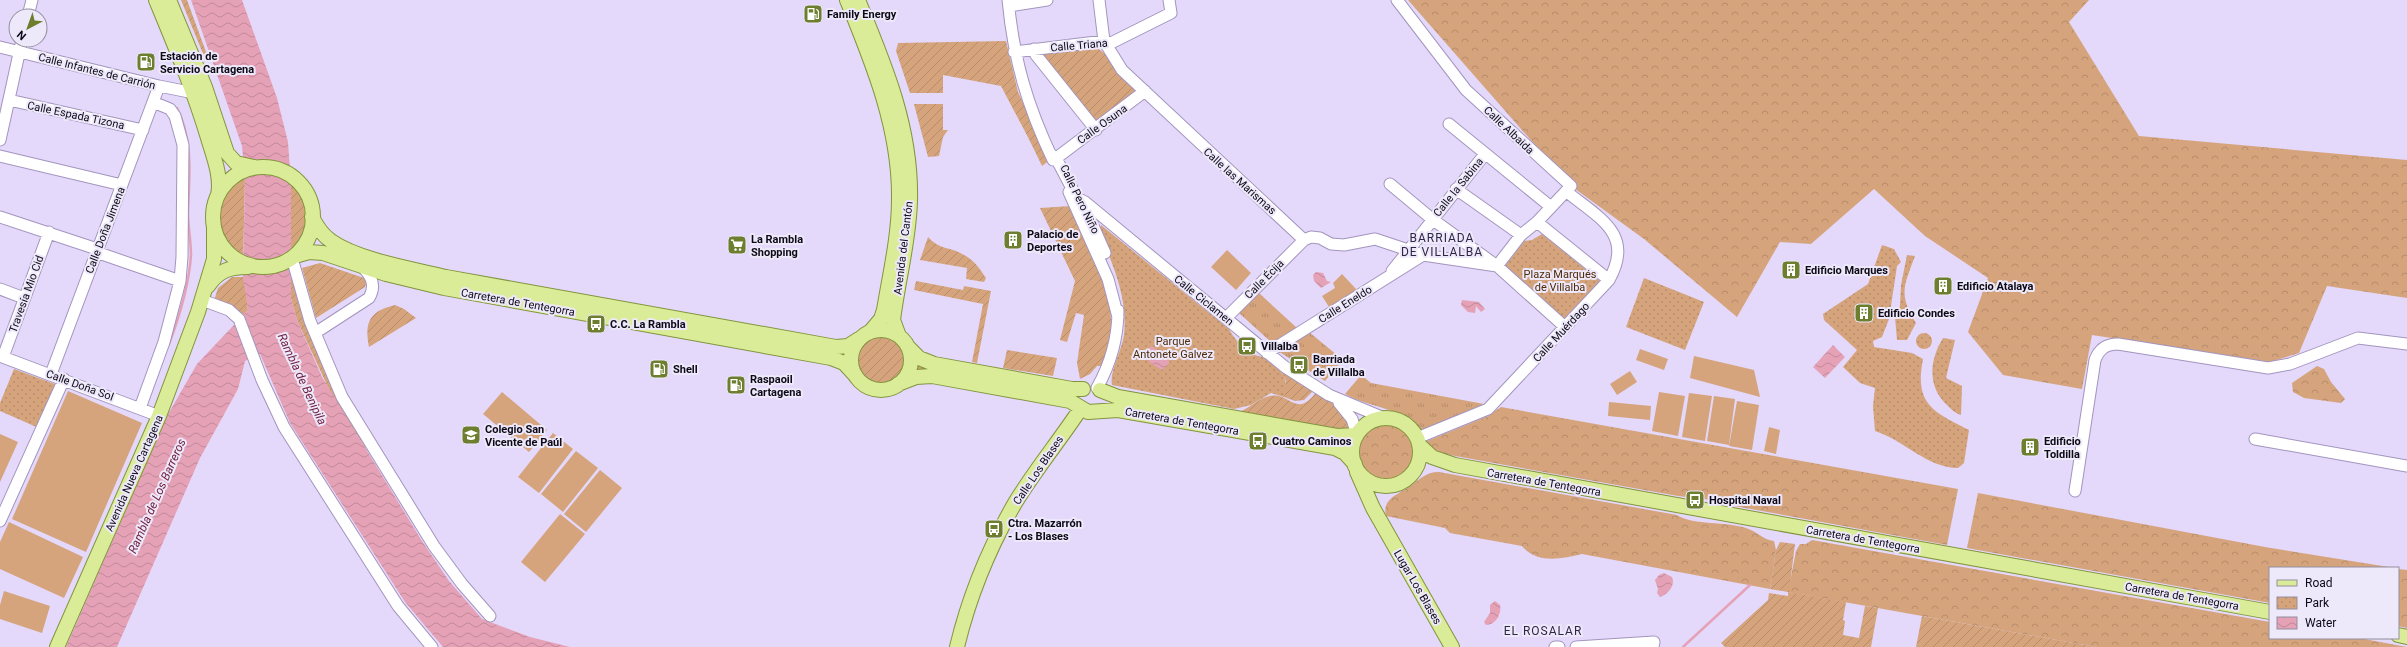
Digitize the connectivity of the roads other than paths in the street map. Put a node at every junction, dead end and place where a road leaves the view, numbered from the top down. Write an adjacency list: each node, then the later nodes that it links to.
1 (156, 0): 18 (main road)
2 (169, 0): 29 (main road)
3 (847, 0): 64 (main road, Avenida del Cantón)
4 (858, 0): 65 (main road, Avenida del Cantón)
5 (1047, 0): 9 (street)
6 (1099, 0): 10 (street)
7 (1169, 0): 10 (street, Calle Triana)
8 (1397, 0): 33 (street, Calle Albaida)
9 (1008, 3): 15 (street, Calle Pero Niño)
10 (1104, 41): 13 (street, Calle Triana); 17 (street, Calle las Marismas)
11 (0, 47): 14 (street, Calle Infantes de Carrión)
12 (19, 48): 14 (street)
13 (1034, 49): 15 (street, Calle Triana); 24 (street)
14 (18, 52): 16 (street, Calle Infantes de Carrión); 19 (street)
15 (1014, 52): 27 (street, Calle Pero Niño)
16 (159, 86): 18 (street, Calle Infantes de Carrión); 20 (street, Calle Doña Jimena)
17 (1145, 91): 24 (street, Calle Osuna); 46 (street, Calle las Marismas)
18 (194, 93): 34 (main road)
19 (9, 100): 22 (street); 23 (street, Calle Espada Tizona)
20 (153, 102): 23 (street, Calle Doña Jimena); 56 (street)
21 (1449, 124): 26 (street)
22 (1, 127): 25 (street)
23 (143, 130): 31 (street, Calle Doña Jimena)
24 (1096, 130): 27 (street, Calle Osuna)
25 (0, 140)
26 (1485, 154): 32 (street, Calle la Sabina); 36 (street)
27 (1055, 155): 35 (street); 60 (street, Calle Pero Niño)
28 (0, 156): 31 (street)
29 (248, 168): 34 (main road); 38 (main road)
30 (1390, 184): 39 (street)
31 (122, 186): 47 (street, Calle Doña Jimena)
32 (1456, 189): 39 (street, Calle la Sabina); 45 (street)
33 (1569, 189): 36 (street); 55 (street, Calle Muérdago)
34 (218, 195): 42 (main road)
35 (1082, 200): 40 (street, Calle Ciclamen); 43 (street, Calle Pero Niño)
36 (1551, 208): 41 (street)
37 (0, 217): 44 (street)
38 (312, 217): 50 (main road); 64 (main road, Carretera de Tentegorra)
39 (1432, 219): 48 (street, Calle la Sabina); 52 (street)
40 (1106, 220): 43 (street); 61 (street, Calle Ciclamen)
41 (1537, 222): 45 (street); 55 (street)
42 (214, 226): 51 (main road); 59 (main road, Avenida Nueva Cartagena)
43 (1095, 230): 60 (street, Calle Pero Niño)
44 (48, 232): 47 (street); 58 (street, Travesía Mio Cid)
45 (1521, 235): 52 (street)
46 (1304, 240): 48 (street); 61 (street, Calle Écija)
47 (96, 251): 56 (street); 69 (street, Calle Doña Jimena)
48 (1408, 252): 49 (street); 54 (street, Calle la Sabina)
49 (1423, 255): 52 (street); 54 (street, Calle Eneldo)
50 (292, 258): 51 (main road); 53 (main road, Carretera de Tentegorra); 63 (street)
51 (247, 266): 59 (main road, Avenida Nueva Cartagena)
52 (1497, 266): 62 (street)
53 (362, 267): 63 (street); 70 (main road, Carretera de Tentegorra)
54 (1387, 278): 67 (street, Calle Eneldo)
55 (1609, 280): 62 (street, Calle Muérdago)
56 (180, 281): 75 (street)
57 (0, 289): 58 (street)
58 (24, 298): 68 (street, Travesía Mio Cid)
59 (203, 298): 78 (main road, Avenida Nueva Cartagena); 95 (street)
60 (1118, 317): 73 (street, Calle Pero Niño)
61 (1226, 318): 67 (street, Calle Ciclamen)
62 (1565, 328): 82 (street, Calle Muérdago)
63 (315, 333): 93 (street)
64 (865, 335): 65 (main road); 70 (main road)
65 (904, 341): 72 (main road); 73 (main road, Carretera de Tentegorra)
66 (2407, 344): 88 (street)
67 (1268, 353): 74 (street, Calle Ciclamen)
68 (1, 356): 69 (street, Calle Doña Sol)
69 (51, 374): 71 (street, Calle Doña Sol)
70 (856, 376): 72 (main road)
71 (64, 379): 75 (street, Calle Doña Sol); 89 (street)
72 (898, 384): 76 (main road)
73 (1093, 389): 76 (main road); 77 (main road); 80 (main road, Carretera de Tentegorra)
74 (1329, 395): 79 (street, Calle Ciclamen); 80 (street, Calle Ciclamen)
75 (140, 408): 78 (street, Calle Doña Sol)
76 (1081, 408): 77 (main road); 96 (main road, Calle Los Blases)
77 (1097, 411): 83 (main road, Carretera de Tentegorra)
78 (159, 416): 94 (main road, Avenida Nueva Cartagena)
79 (1384, 418): 80 (main road); 82 (main road)
80 (1357, 435): 83 (main road)
81 (2256, 439): 85 (street)
82 (1418, 442): 84 (main road, Carretera de Tentegorra); 86 (main road)
83 (1355, 465): 87 (main road); 91 (main road, Lugar Los Blases)
84 (1455, 466): 86 (main road, Carretera de Tentegorra); 92 (main road, Carretera de Tentegorra)
85 (2407, 466)
86 (1413, 474): 87 (main road)
87 (1393, 485): 91 (main road, Lugar Los Blases)
88 (2075, 491)
89 (4, 501): 90 (street)
90 (0, 521)
91 (1384, 527): 97 (main road, Lugar Los Blases)
92 (2269, 612)
93 (490, 616)
94 (57, 647)
95 (432, 647)
96 (957, 647)
97 (1452, 647)
98 (1555, 647): 99 (street)
99 (1560, 647)
100 (1576, 647): 101 (street)
101 (1653, 647)

